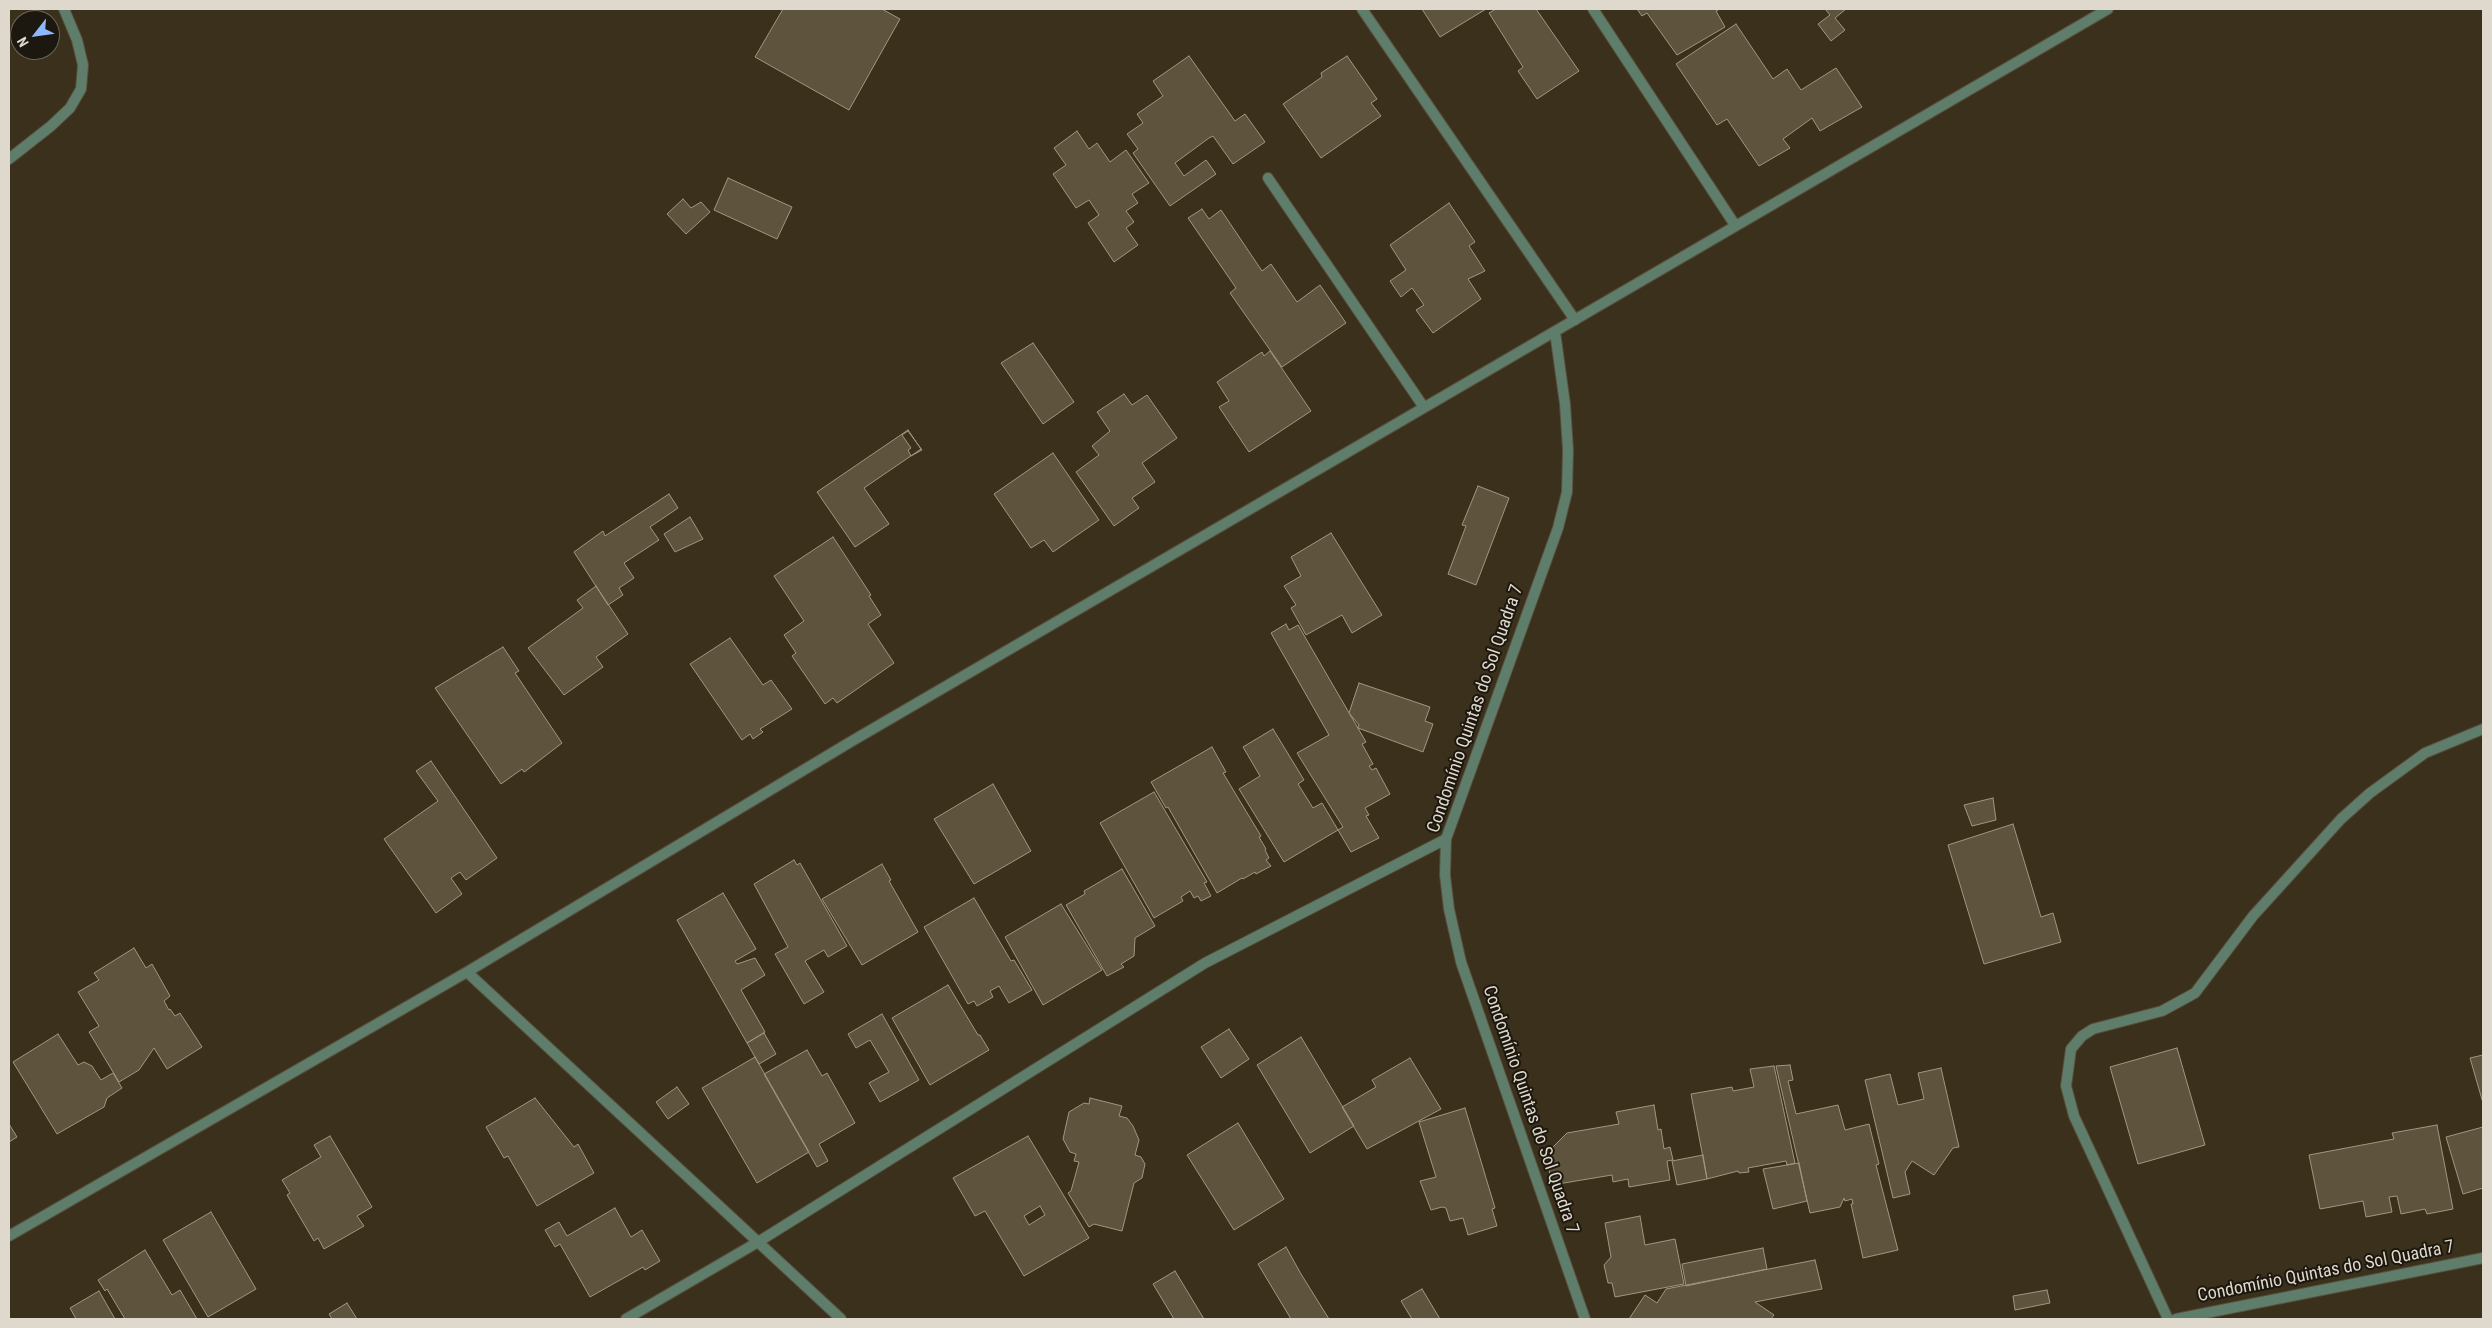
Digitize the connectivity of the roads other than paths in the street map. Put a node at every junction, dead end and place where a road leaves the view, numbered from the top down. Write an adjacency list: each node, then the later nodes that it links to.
1 (64, 9): 5 (street)
2 (1362, 9): 8 (street)
3 (1593, 9): 7 (street)
4 (2108, 9): 7 (street)
5 (9, 159)
6 (1268, 178): 10 (street)
7 (1735, 225): 8 (street)
8 (1576, 320): 9 (street)
9 (1555, 332): 10 (street); 12 (street, Condomínio Quintas do Sol Quadra 7)
10 (1423, 406): 13 (street)
11 (2483, 729): 20 (street)
12 (1446, 840): 15 (street); 19 (street, Condomínio Quintas do Sol Quadra 7)
13 (467, 972): 14 (street); 15 (street)
14 (9, 1236)
15 (758, 1242): 17 (street); 18 (street)
16 (2483, 1258): 21 (street, Condomínio Quintas do Sol Quadra 7)
17 (626, 1319)
18 (841, 1319)
19 (1586, 1319)
20 (2168, 1319)
21 (2176, 1319)

